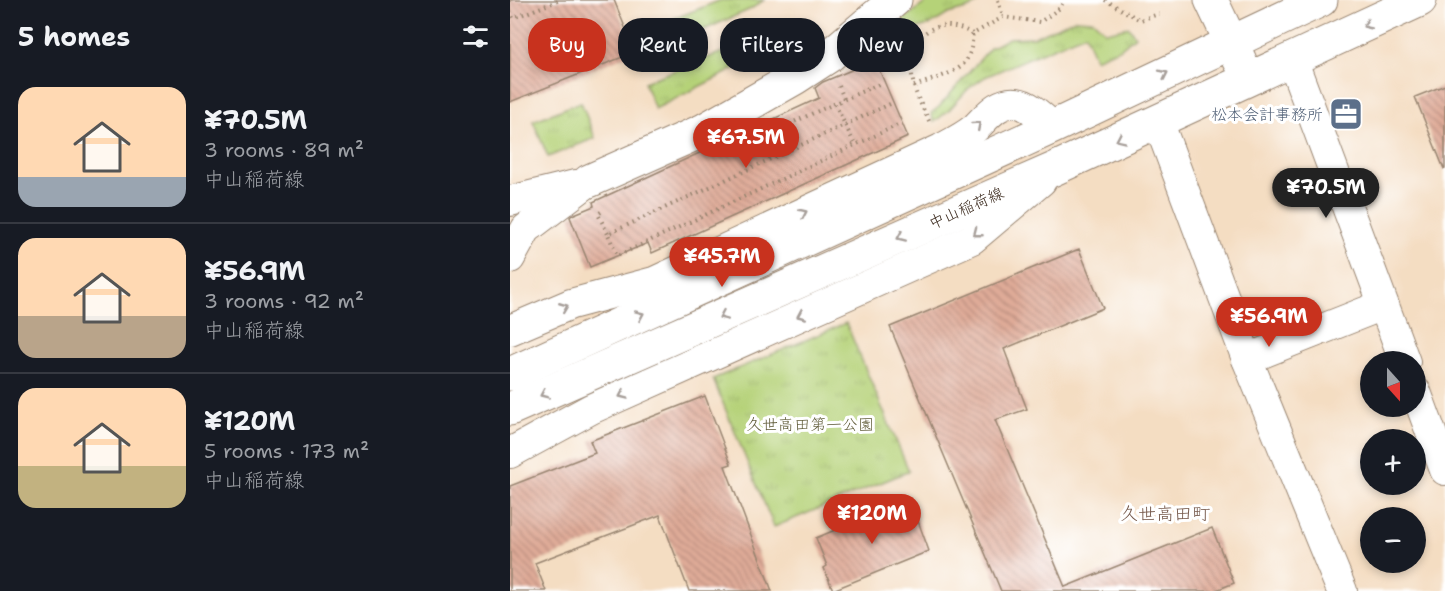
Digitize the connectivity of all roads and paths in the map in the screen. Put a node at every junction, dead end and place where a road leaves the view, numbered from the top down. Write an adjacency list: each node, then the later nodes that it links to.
1 (560, 0): 9 (path)
2 (895, 0): 26 (main road)
3 (998, 0): 11 (path)
4 (1064, 0): 11 (path)
5 (1106, 0): 10 (path)
6 (1210, 0): 13 (main road)
7 (1321, 0): 13 (main road)
8 (1420, 0): 14 (main road, 中山稲荷線, one-way to 14)
9 (510, 11)
10 (1159, 14)
11 (1003, 17): 12 (path)
12 (973, 34): 16 (path); 16 (path)
13 (1230, 42): 15 (main road); 22 (main road, one-way to 13)
14 (1292, 59): 15 (main road, 中山稲荷線); 29 (street)
15 (1249, 79): 19 (main road, 中山稲荷線)
16 (914, 86): 24 (path)
17 (835, 104): 21 (path)
18 (890, 104): 21 (path)
19 (1158, 121): 25 (main road, 中山稲荷線, one-way to 25); 32 (street)
20 (900, 124): 23 (path)
21 (845, 125): 23 (path); 23 (path)
22 (1053, 127): 24 (street, one-way to 22); 33 (main road, one-way to 22)
23 (855, 145)
24 (941, 149): 30 (street, one-way to 24)
25 (1054, 169): 34 (main road, 中山稲荷線, one-way to 34); 36 (street, one-way to 36)
26 (589, 181): 27 (street); 28 (street)
27 (510, 201)
28 (510, 258)
29 (1383, 305): 31 (street); 32 (street)
30 (510, 330)
31 (1401, 351)
32 (1247, 359): 38 (street)
33 (510, 374)
34 (510, 410)
35 (1425, 417): 37 (street)
36 (510, 453)
37 (1445, 470)
38 (1342, 591)

